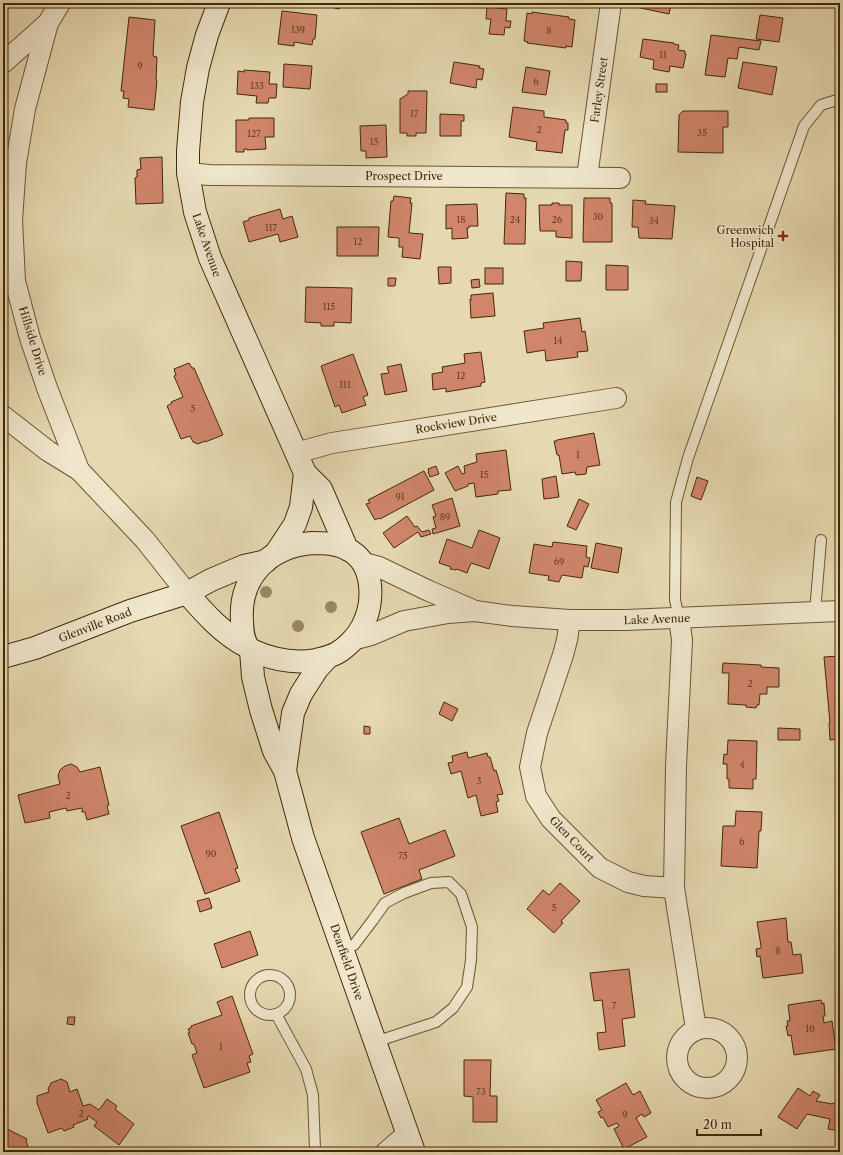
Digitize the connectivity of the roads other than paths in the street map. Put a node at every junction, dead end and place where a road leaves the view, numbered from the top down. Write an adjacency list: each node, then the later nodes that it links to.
1 (60, 3): 4 (street, Hillside Drive)
2 (219, 3): 7 (main road, Lake Avenue)
3 (610, 3): 8 (street, Farley Street)
4 (48, 23): 5 (street, Hillside Drive); 13 (street, Hillside Drive)
5 (3, 63)
6 (840, 99): 23 (lane)
7 (188, 173): 8 (street, Prospect Drive); 12 (main road, Lake Avenue)
8 (587, 177): 9 (street, Prospect Drive)
9 (620, 178)
10 (616, 398): 12 (street, Rockview Drive)
11 (3, 416): 13 (street)
12 (296, 453): 14 (main road, Lake Avenue)
13 (79, 470): 19 (street, Hillside Drive)
14 (305, 473): 16 (main road, Lake Avenue); 17 (main road)
15 (821, 540): 22 (lane)
16 (348, 548): 17 (main road); 18 (main road)
17 (271, 557): 19 (main road, Glenville Road); 26 (main road)
18 (364, 563): 20 (street, Lake Avenue); 25 (main road)
19 (187, 593): 26 (main road); 27 (main road, Glenville Road)
20 (475, 611): 24 (street, Lake Avenue); 25 (street, Lake Avenue)
21 (840, 611): 22 (street, Lake Avenue)
22 (815, 612): 23 (street, Lake Avenue)
23 (679, 618): 24 (street, Lake Avenue); 30 (street)
24 (570, 620): 30 (street, Glen Court)
25 (352, 640): 28 (main road)
26 (250, 649): 28 (main road); 29 (main road, Dearfield Drive)
27 (3, 657)
28 (327, 658): 29 (main road, Dearfield Drive)
29 (285, 771): 31 (main road, Dearfield Drive)
30 (674, 888): 33 (street)
31 (342, 949): 34 (main road, Dearfield Drive); 34 (lane)
32 (276, 1014): 36 (lane)
33 (696, 1029)
34 (375, 1042): 35 (main road, Dearfield Drive)
35 (411, 1143): 37 (street)
36 (316, 1152)
37 (386, 1152)

